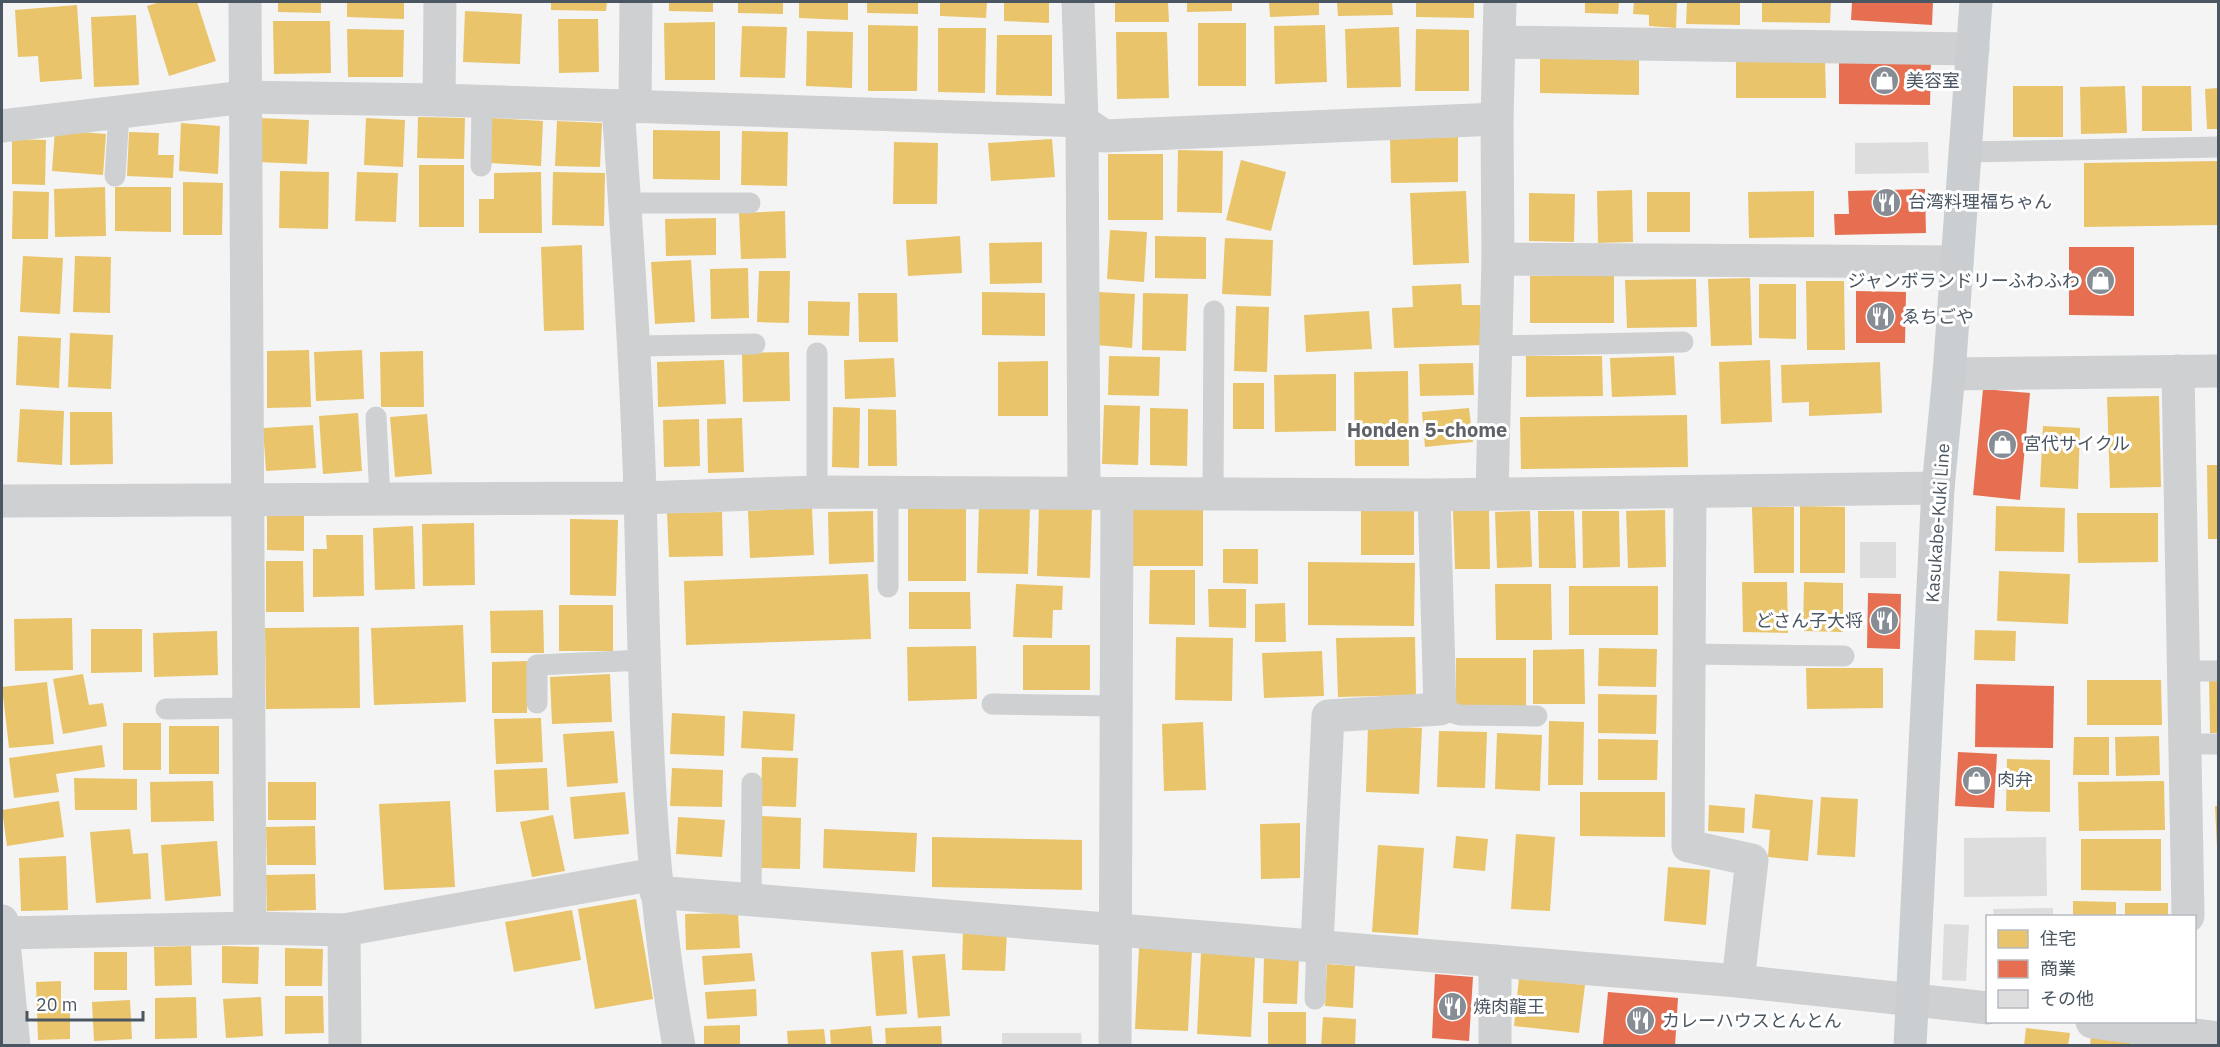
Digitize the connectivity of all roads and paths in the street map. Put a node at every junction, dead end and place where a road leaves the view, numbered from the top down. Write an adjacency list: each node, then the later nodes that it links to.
1 (245, 2): 9 (street)
2 (440, 2): 10 (street)
3 (636, 2): 12 (street)
4 (1078, 2): 15 (street)
5 (1500, 2): 7 (street)
6 (1976, 2): 8 (main road, Kasukabe-Kuki Line)
7 (1499, 42): 8 (street); 14 (street)
8 (1973, 49): 18 (main road, Kasukabe-Kuki Line)
9 (245, 98): 10 (street); 13 (street); 46 (street)
10 (439, 100): 11 (street)
11 (482, 102): 12 (street); 19 (lane)
12 (627, 106): 15 (street); 21 (street)
13 (119, 113): 16 (street); 20 (lane)
14 (1497, 119): 15 (street); 23 (street)
15 (1082, 121): 38 (street)
16 (2, 126)
17 (2218, 147): 18 (lane)
18 (1965, 152): 24 (main road, Kasukabe-Kuki Line)
19 (481, 166)
20 (114, 176)
21 (625, 203): 22 (lane); 28 (street)
22 (750, 203)
23 (1498, 259): 24 (street); 29 (street)
24 (1957, 262): 33 (main road, Kasukabe-Kuki Line)
25 (1214, 311): 42 (lane)
26 (1683, 342): 29 (lane)
27 (754, 344): 28 (lane)
28 (636, 346): 44 (street)
29 (1496, 346): 39 (street)
30 (817, 353): 36 (lane)
31 (2178, 371): 32 (street); 33 (street); 53 (street)
32 (2218, 371)
33 (1949, 374): 35 (main road, Kasukabe-Kuki Line)
34 (376, 417): 45 (lane)
35 (1938, 488): 40 (street); 75 (main road, Kasukabe-Kuki Line)
36 (818, 492): 37 (street); 44 (street)
37 (888, 492): 38 (street); 48 (lane)
38 (1084, 493): 41 (street)
39 (1492, 493): 40 (street); 43 (street)
40 (1690, 493): 49 (street)
41 (1117, 494): 42 (street); 56 (street)
42 (1213, 495): 43 (street)
43 (1434, 495): 59 (street)
44 (640, 498): 45 (street); 51 (street)
45 (380, 499): 46 (street)
46 (247, 500): 47 (street); 57 (street)
47 (2, 501)
48 (888, 587)
49 (1689, 654): 50 (lane); 73 (street)
50 (1844, 656)
51 (644, 660): 54 (lane); 64 (street)
52 (2218, 670): 53 (lane)
53 (2182, 671): 61 (street)
54 (537, 703)
55 (992, 704): 56 (lane)
56 (1115, 706): 69 (street)
57 (249, 708): 58 (lane); 68 (street)
58 (166, 709)
59 (1440, 710): 60 (lane); 71 (street)
60 (1537, 716)
61 (2183, 744): 62 (lane); 66 (street)
62 (2218, 744)
63 (752, 783): 65 (lane)
64 (656, 883): 65 (street); 70 (street); 81 (street)
65 (751, 898): 69 (street)
66 (2188, 915)
67 (2, 927): 68 (street); 79 (street)
68 (250, 928): 70 (street)
69 (1115, 929): 71 (street); 82 (street)
70 (344, 930): 80 (street)
71 (1317, 945): 72 (street); 74 (lane)
72 (1495, 961): 73 (street); 83 (street)
73 (1738, 981): 75 (street)
74 (1316, 999)
75 (1913, 1000): 76 (street); 84 (main road, Kasukabe-Kuki Line)
76 (1986, 1008)
77 (2100, 1023): 78 (street)
78 (2198, 1035)
79 (14, 1046)
80 (345, 1046)
81 (679, 1046)
82 (1115, 1046)
83 (1495, 1046)
84 (1910, 1046)

